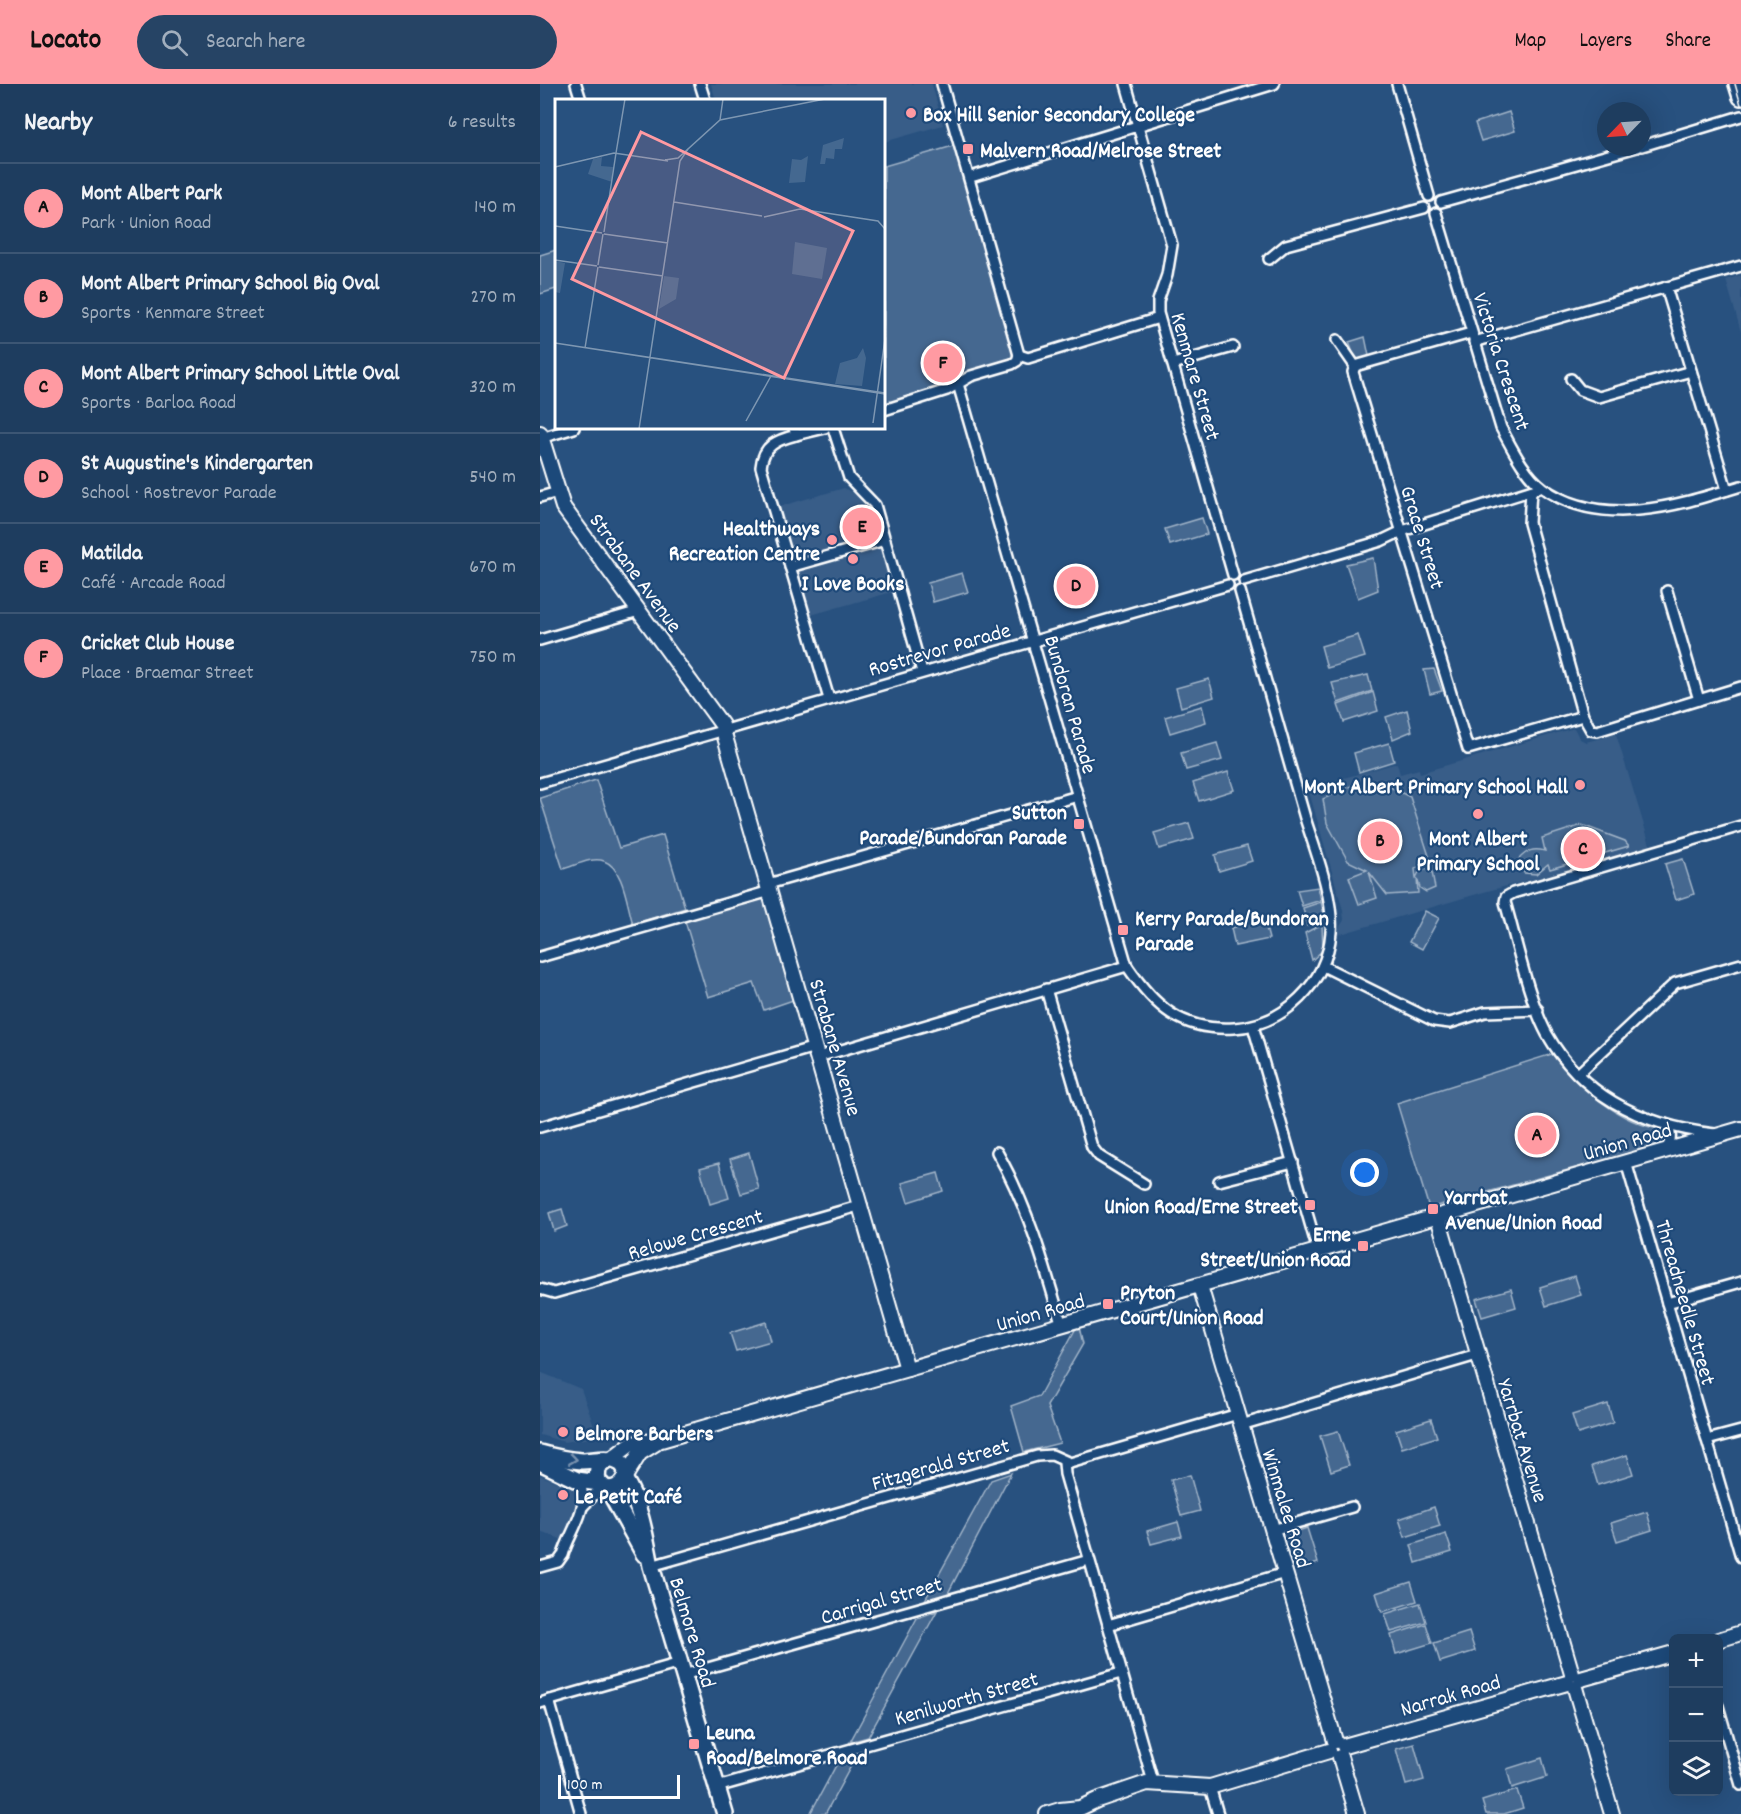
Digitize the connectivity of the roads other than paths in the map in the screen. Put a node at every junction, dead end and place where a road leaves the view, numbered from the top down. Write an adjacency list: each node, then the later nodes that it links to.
1 (576, 84): 9 (street)
2 (700, 84): 10 (street)
3 (942, 84): 15 (street)
4 (1126, 84): 12 (street, Kenmare Street)
5 (1273, 84): 12 (street)
6 (1397, 84): 16 (street)
7 (1737, 84): 8 (main road)
8 (1741, 97)
9 (581, 99)
10 (705, 99)
11 (1741, 116): 13 (street)
12 (1138, 126): 15 (street); 23 (street, Kenmare Street)
13 (1651, 143)
14 (1605, 156): 17 (street)
15 (970, 177): 27 (street)
16 (1430, 196): 17 (street); 18 (street)
17 (1440, 202): 19 (street)
18 (1424, 208): 19 (street); 20 (street)
19 (1436, 213): 24 (street, Victoria Crescent)
20 (1269, 259)
21 (1741, 266): 22 (street)
22 (1666, 287): 24 (street); 30 (street)
23 (1159, 318): 27 (street); 28 (street, Kenmare Street)
24 (1472, 338): 29 (street); 40 (street, Victoria Crescent)
25 (1337, 340): 29 (street, Grace Street)
26 (1233, 347): 28 (street)
27 (1019, 355): 32 (street)
28 (1173, 364): 48 (street, Kenmare Street)
29 (1355, 366): 45 (street, Grace Street)
30 (1691, 371): 31 (street); 41 (street)
31 (1571, 379)
32 (958, 384): 33 (street); 55 (street, Bundoran Parade)
33 (885, 410)
34 (570, 429): 38 (street)
35 (815, 429): 37 (street)
36 (833, 429): 46 (street)
37 (795, 431): 47 (street)
38 (541, 436): 43 (street, Strabane Avenue)
39 (1741, 486): 41 (street, Victoria Crescent)
40 (1542, 487): 41 (street, Victoria Crescent); 42 (street)
41 (1727, 490)
42 (1531, 491): 45 (street); 60 (street)
43 (558, 492): 44 (street); 53 (street, Strabane Avenue)
44 (540, 497)
45 (1402, 531): 49 (street); 60 (street, Grace Street)
46 (885, 540): 47 (street); 56 (street)
47 (790, 567): 58 (street)
48 (1233, 575): 49 (street); 50 (street)
49 (1244, 581): 51 (street)
50 (1228, 585): 51 (street); 55 (street, Rostrevor Parade)
51 (1240, 591): 69 (street)
52 (1667, 591): 59 (street)
53 (639, 611): 54 (street); 61 (street, Strabane Avenue)
54 (540, 640)
55 (1033, 641): 56 (street, Rostrevor Parade); 63 (street, Bundoran Parade)
56 (922, 672): 58 (street, Rostrevor Parade)
57 (1741, 687): 59 (street)
58 (829, 699): 61 (street, Rostrevor Parade)
59 (1699, 700): 60 (street)
60 (1583, 716)
61 (724, 730): 62 (street, Rostrevor Parade); 65 (street, Strabane Avenue)
62 (540, 783)
63 (1078, 796): 65 (street); 68 (street, Bundoran Parade)
64 (1741, 826): 71 (street)
65 (769, 888): 66 (street); 73 (street, Strabane Avenue)
66 (540, 957)
67 (1741, 964): 74 (street)
68 (1127, 966): 70 (street); 72 (street)
69 (1323, 966): 71 (street); 72 (street)
70 (1046, 989): 73 (street); 84 (street)
71 (1538, 1011): 74 (street)
72 (1253, 1026): 81 (street)
73 (816, 1052): 76 (street); 85 (street, Strabane Avenue)
74 (1578, 1074): 75 (street)
75 (1665, 1124): 78 (street); 79 (street)
76 (540, 1127)
77 (1741, 1129): 78 (street, Union Road)
78 (1723, 1134): 79 (street, Union Road)
79 (1665, 1151): 82 (street, Union Road)
80 (997, 1152): 92 (street)
81 (1293, 1162): 83 (street); 87 (street)
82 (1626, 1162): 86 (street, Union Road); 91 (street, Threadneedle Street)
83 (1219, 1181)
84 (1144, 1184)
85 (862, 1205): 90 (street, Relowe Crescent); 94 (street, Strabane Avenue)
86 (1438, 1217): 87 (street, Union Road); 93 (street, Yarrbat Avenue)
87 (1318, 1251): 89 (street, Union Road)
88 (1741, 1282): 91 (street)
89 (1200, 1286): 92 (street, Union Road); 95 (street, Winmalee Road)
90 (540, 1289)
91 (1667, 1303): 98 (street, Threadneedle Street)
92 (1062, 1326): 94 (street, Union Road)
93 (1477, 1355): 95 (street, Fitzgerald Street); 120 (street, Yarrbat Avenue)
94 (907, 1369): 97 (street, Union Road)
95 (1240, 1420): 102 (street, Fitzgerald Street); 108 (street, Winmalee Road)
96 (1741, 1431): 98 (street)
97 (661, 1440): 100 (street, Union Road); 103 (street, Union Road)
98 (1707, 1440): 109 (street, Threadneedle Street)
99 (540, 1454): 100 (main road, one-way to 100)
100 (608, 1460): 103 (main road, Belmore Road); 105 (main road)
101 (540, 1462): 104 (main road)
102 (1064, 1463): 110 (street); 111 (street, Fitzgerald Street)
103 (625, 1477): 105 (main road); 111 (main road, Belmore Road)
104 (576, 1480): 105 (main road); 106 (street)
105 (603, 1486): 106 (street); 111 (main road, Belmore Road)
106 (583, 1506): 112 (street)
107 (1352, 1507): 108 (street)
108 (1272, 1530): 113 (street, Winmalee Road)
109 (1741, 1557)
110 (1089, 1560): 114 (street); 118 (street, Carrigal Street)
111 (651, 1566): 118 (main road, Belmore Road)
112 (540, 1567)
113 (1285, 1574): 114 (street); 123 (street, Winmalee Road)
114 (1108, 1625): 119 (street)
115 (1741, 1634): 116 (street)
116 (1723, 1639)
117 (1669, 1654): 120 (street, Narrak Road)
118 (682, 1669): 121 (street, Carrigal Street); 126 (main road, Belmore Road)
119 (1121, 1673): 124 (street); 126 (street, Kenilworth Street)
120 (1574, 1681): 123 (street, Narrak Road); 134 (street, Yarrbat Avenue)
121 (544, 1701): 129 (street)
122 (1723, 1720): 125 (street)
123 (1337, 1749): 127 (street, Narrak Road); 133 (street, Winmalee Road)
124 (1153, 1782): 127 (street); 128 (street)
125 (1741, 1785)
126 (717, 1787): 130 (main road, Belmore Road)
127 (1210, 1787): 132 (street)
128 (1081, 1811): 131 (street)
129 (581, 1814)
130 (725, 1814)
131 (1047, 1814)
132 (1218, 1814)
133 (1357, 1814)
134 (1612, 1814)

